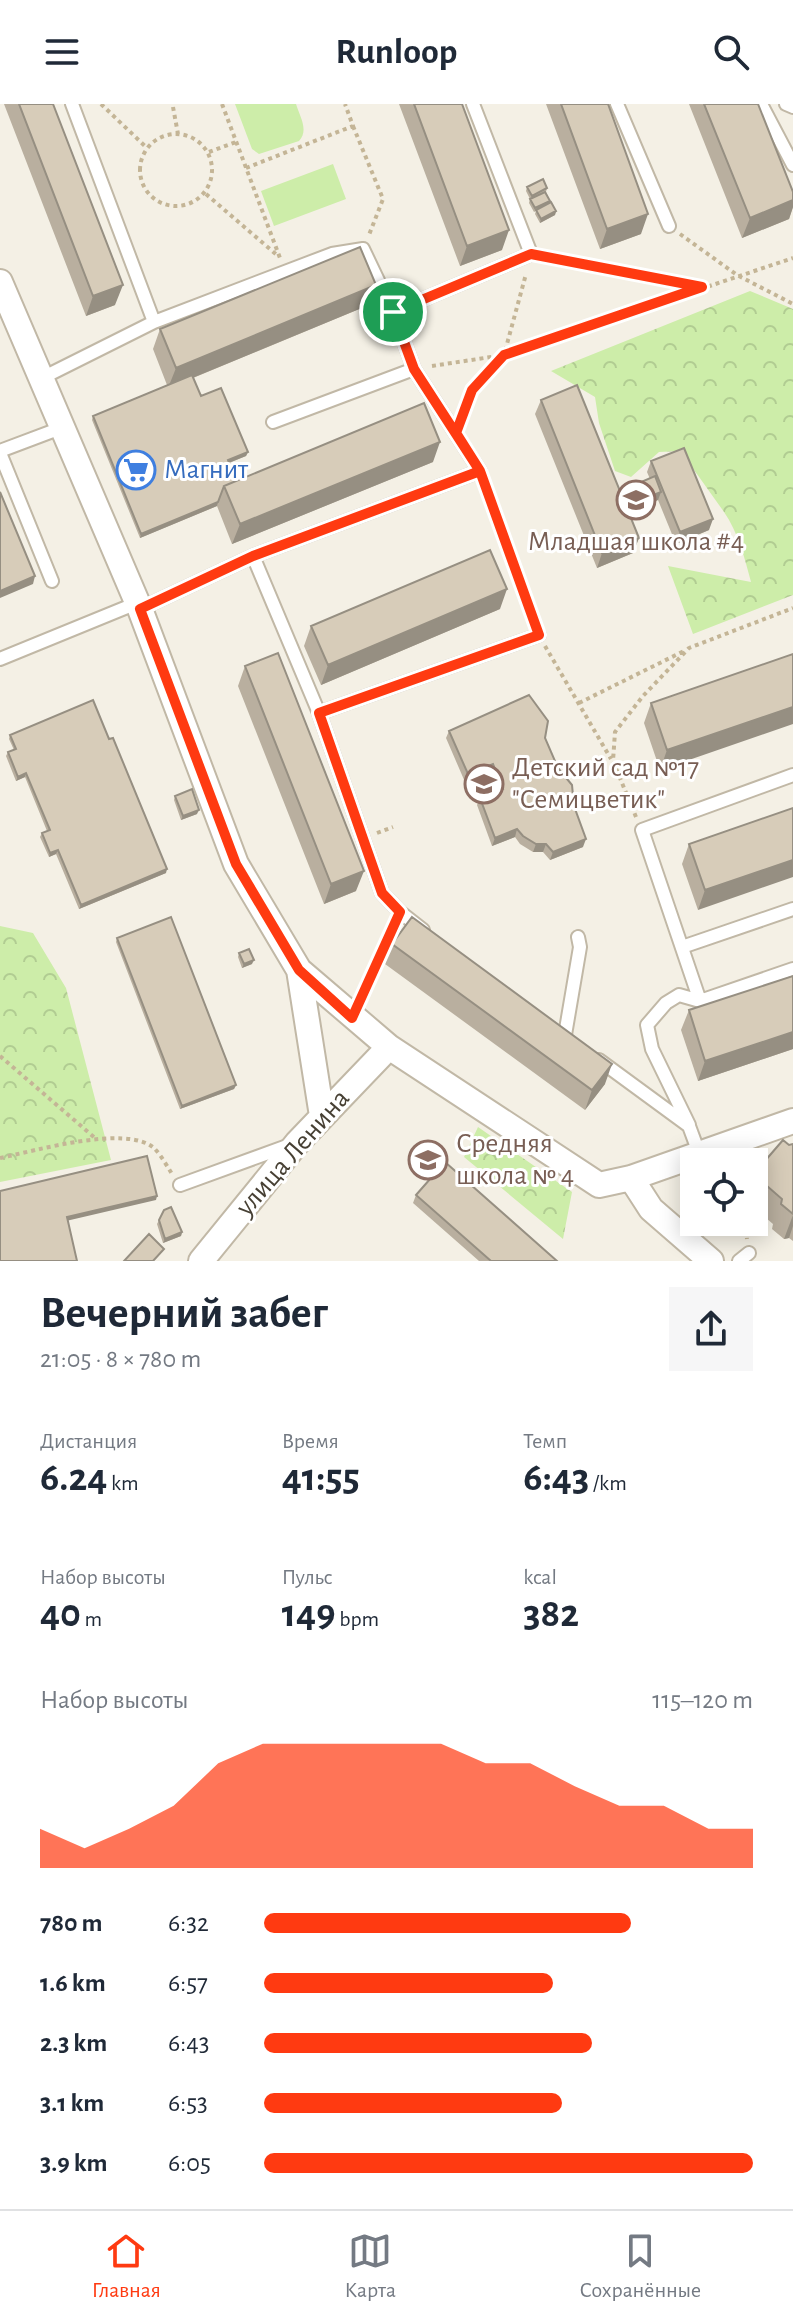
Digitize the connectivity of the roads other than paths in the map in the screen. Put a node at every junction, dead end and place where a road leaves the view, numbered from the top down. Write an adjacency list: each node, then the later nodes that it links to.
1 (72, 104): 11 (lane)
2 (473, 104): 10 (lane)
3 (617, 104): 8 (lane)
4 (761, 104): 7 (lane)
5 (786, 104): 6 (lane)
6 (793, 107)
7 (793, 165)
8 (669, 226)
9 (0, 282): 13 (street)
10 (393, 312): 11 (lane); 12 (lane)
11 (154, 322): 13 (lane)
12 (414, 369): 14 (lane); 17 (lane)
13 (40, 379): 15 (street)
14 (273, 422)
15 (61, 428): 16 (lane); 19 (street)
16 (0, 452): 18 (lane)
17 (253, 556): 19 (lane); 22 (lane)
18 (52, 581)
19 (138, 606): 21 (lane); 29 (street)
20 (539, 635): 22 (lane)
21 (0, 659)
22 (319, 713): 26 (lane)
23 (793, 775): 27 (lane)
24 (793, 909): 27 (lane)
25 (578, 937): 32 (lane)
26 (438, 940)
27 (682, 947): 30 (lane)
28 (793, 969): 30 (lane)
29 (299, 970): 34 (street); 36 (street)
30 (700, 1001): 38 (lane)
31 (552, 1025): 32 (lane)
32 (565, 1035): 33 (lane)
33 (577, 1043)
34 (389, 1047): 36 (street, улица Ленина); 43 (street)
35 (588, 1052): 38 (lane)
36 (322, 1116): 39 (street, улица Ленина)
37 (793, 1121): 41 (street)
38 (689, 1126): 40 (lane)
39 (297, 1143): 44 (lane); 45 (street, улица Ленина)
40 (697, 1148)
41 (714, 1148)
42 (680, 1160): 43 (street)
43 (631, 1178): 46 (street)
44 (180, 1185)
45 (201, 1261)
46 (711, 1261)

